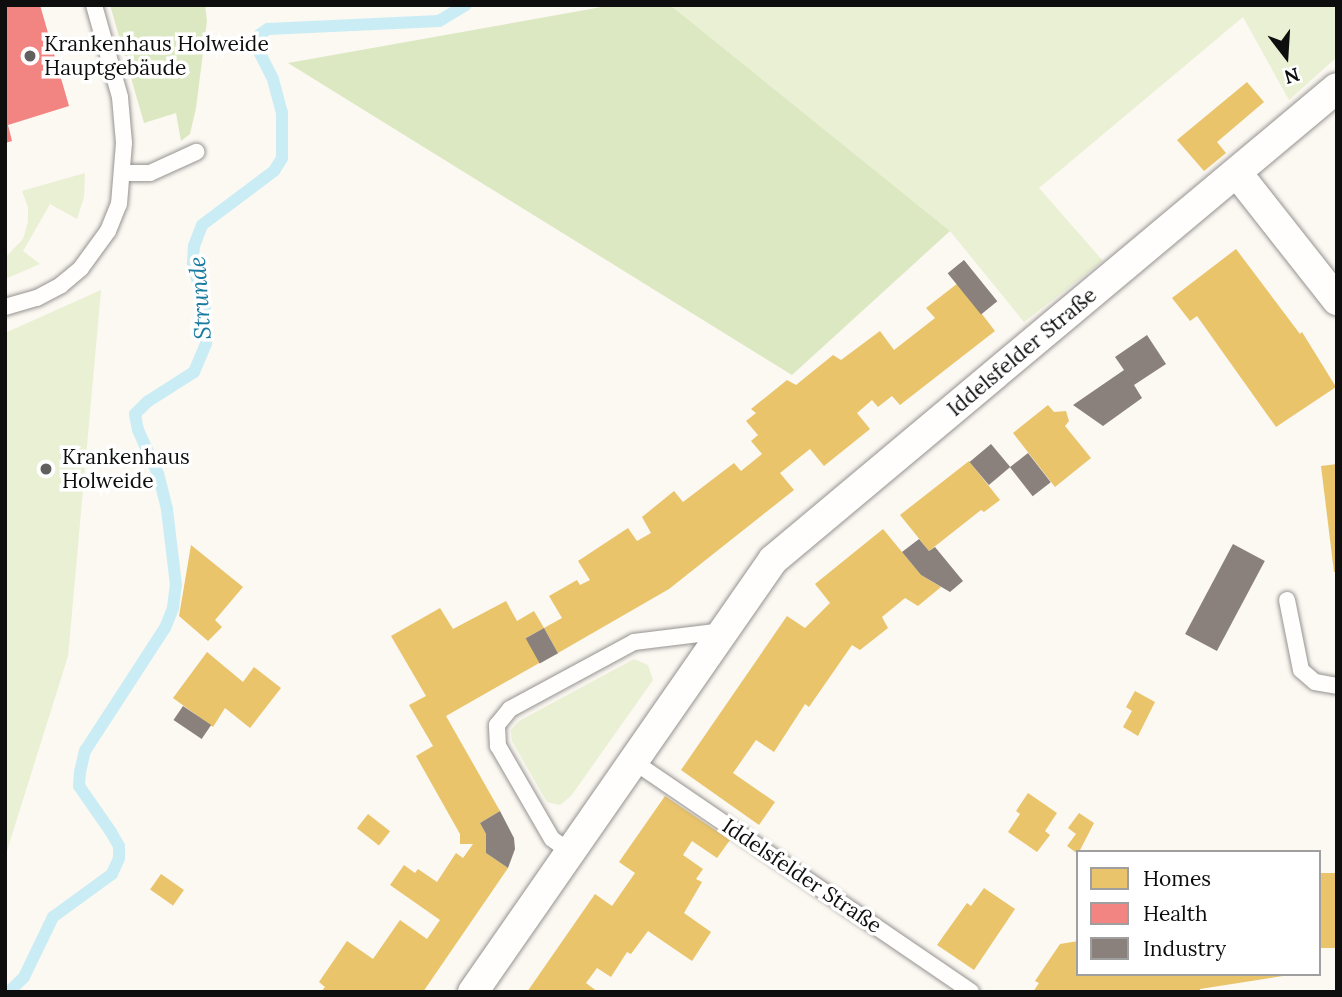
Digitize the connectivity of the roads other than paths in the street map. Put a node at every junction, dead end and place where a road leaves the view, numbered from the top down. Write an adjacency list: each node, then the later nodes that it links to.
1 (94, 5): 4 (lane)
2 (1337, 88): 5 (street, Iddelsfelder Straße)
3 (196, 152): 4 (lane)
4 (123, 173): 7 (lane)
5 (1237, 173): 6 (street); 9 (street, Iddelsfelder Straße)
6 (1337, 300)
7 (5, 307)
8 (1287, 600): 10 (lane)
9 (723, 631): 11 (street, Iddelsfelder Straße); 12 (lane)
10 (1337, 686)
11 (633, 761): 12 (street, Iddelsfelder Straße); 14 (lane, Iddelsfelder Straße)
12 (570, 852): 13 (street, Iddelsfelder Straße)
13 (473, 992)
14 (971, 992)

